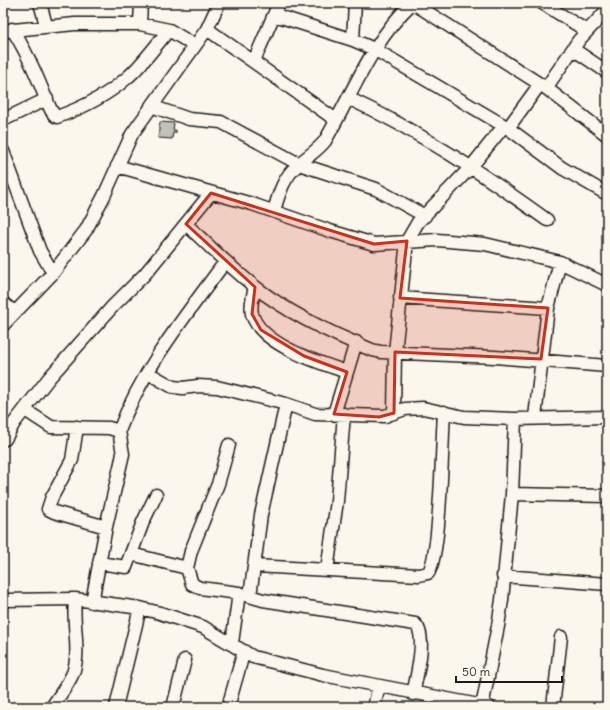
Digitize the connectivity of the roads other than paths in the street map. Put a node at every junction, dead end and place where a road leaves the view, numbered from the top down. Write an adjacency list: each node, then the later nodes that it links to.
1 (40, 3): 12 (street)
2 (141, 3): 11 (street)
3 (219, 3): 13 (street)
4 (278, 3): 10 (street)
5 (355, 3): 17 (street)
6 (412, 3): 19 (street); 23 (street)
7 (542, 3): 8 (street)
8 (557, 7): 16 (street)
9 (607, 11): 16 (street)
10 (275, 15): 17 (street); 21 (street)
11 (140, 24): 12 (street); 15 (street)
12 (46, 25): 14 (street)
13 (207, 29): 18 (street); 21 (street)
14 (8, 30): 25 (street)
15 (169, 30): 18 (street); 25 (street)
16 (587, 31): 20 (street)
17 (354, 40): 19 (street)
18 (194, 45): 26 (street)
19 (374, 49): 24 (street); 29 (street)
20 (572, 49): 22 (street); 23 (street)
21 (254, 61): 28 (street)
22 (607, 72)
23 (543, 86): 29 (street); 30 (street)
24 (348, 98): 28 (street); 34 (street)
25 (46, 99): 27 (street)
26 (151, 106): 32 (street); 33 (street)
27 (3, 120)
28 (336, 120): 32 (street)
29 (506, 127): 34 (street); 36 (street)
30 (607, 135)
31 (3, 151): 44 (street)
32 (299, 164): 37 (street); 38 (street)
33 (117, 166): 35 (street); 44 (street)
34 (471, 167): 38 (street); 39 (street)
35 (211, 193): 37 (street); 40 (street)
36 (607, 194)
37 (274, 211): 41 (street)
38 (425, 216): 41 (street)
39 (547, 220)
40 (186, 224): 42 (street); 59 (street)
41 (407, 241): 43 (street); 47 (street)
42 (225, 262): 46 (street); 57 (street)
43 (560, 262): 45 (street); 49 (street)
44 (53, 273): 50 (street)
45 (607, 285)
46 (255, 287): 52 (street); 56 (street)
47 (400, 298): 49 (street); 53 (street)
48 (3, 303): 50 (street)
49 (548, 308): 54 (street)
50 (14, 312): 51 (street)
51 (3, 325)
52 (356, 342): 53 (street); 56 (street)
53 (395, 352): 54 (street); 61 (street)
54 (542, 359): 55 (street); 65 (street)
55 (607, 366)
56 (347, 372): 62 (street)
57 (148, 373): 58 (street); 67 (street)
58 (286, 404): 62 (street); 76 (street)
59 (25, 410): 66 (street); 68 (street)
60 (444, 412): 61 (street); 64 (street); 78 (street)
61 (394, 413): 62 (street)
62 (339, 414): 78 (street)
63 (607, 416): 65 (street)
64 (515, 418): 65 (street); 70 (street)
65 (535, 418)
66 (77, 427): 67 (street); 73 (street)
67 (119, 431): 73 (street)
68 (4, 440)
69 (229, 445): 77 (street)
70 (512, 494): 72 (street); 79 (street)
71 (156, 495): 74 (street)
72 (607, 496)
73 (106, 527): 75 (street)
74 (131, 554): 75 (street); 77 (street)
75 (99, 563): 84 (street)
76 (255, 566): 78 (street); 81 (street)
77 (187, 568): 81 (street)
78 (327, 570)
79 (503, 576): 80 (street); 98 (street)
80 (607, 584)
81 (244, 594): 87 (street); 91 (street)
82 (74, 599): 83 (street); 84 (street); 93 (street)
83 (3, 600)
84 (92, 602): 85 (street)
85 (140, 608): 87 (street); 94 (street)
86 (561, 637): 99 (street)
87 (232, 643): 88 (street)
88 (244, 651): 90 (street); 96 (street)
89 (185, 660): 95 (street)
90 (379, 686): 91 (street); 97 (street)
91 (413, 694): 92 (street)
92 (424, 701): 98 (street)
93 (52, 707)
94 (116, 707)
95 (173, 707)
96 (228, 707)
97 (374, 707)
98 (485, 707)
99 (554, 707)

